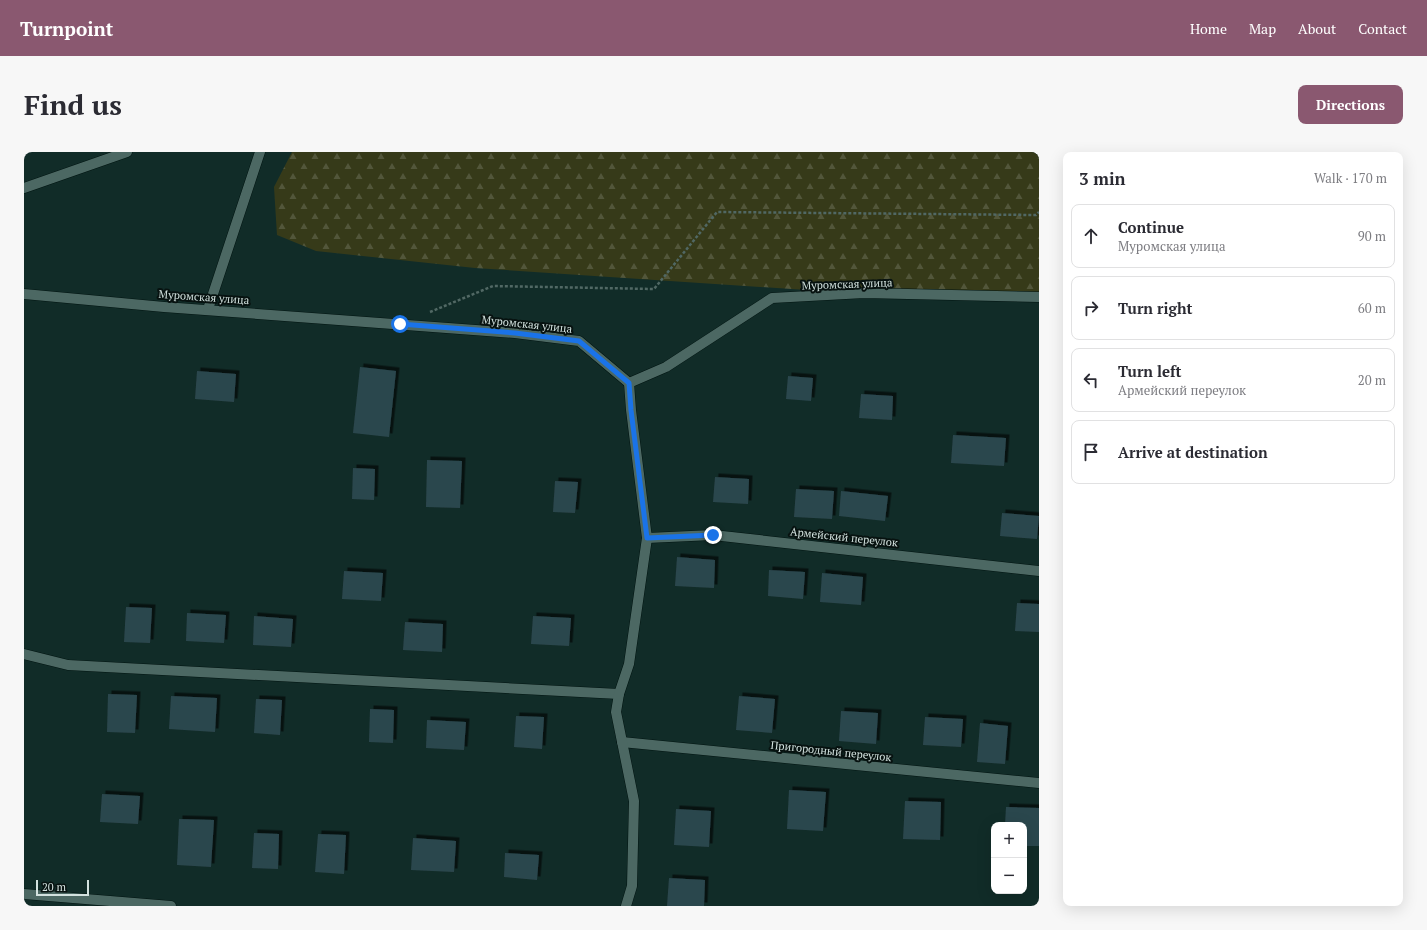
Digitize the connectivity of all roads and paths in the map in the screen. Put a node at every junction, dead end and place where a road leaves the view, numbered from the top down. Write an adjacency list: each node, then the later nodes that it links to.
1 (127, 152): 3 (street)
2 (260, 152): 7 (street)
3 (24, 188)
4 (1039, 212): 8 (path)
5 (24, 294): 7 (street, Муромская улица)
6 (1039, 297): 9 (street, Муромская улица)
7 (208, 309): 9 (street, Муромская улица)
8 (429, 312)
9 (629, 383): 10 (street)
10 (647, 538): 11 (street, Армейский переулок); 13 (street)
11 (1039, 571)
12 (24, 654): 13 (street)
13 (619, 694): 14 (street)
14 (622, 742): 15 (street, Пригородный переулок); 19 (street)
15 (1039, 783)
16 (24, 894): 17 (street)
17 (136, 905): 18 (street)
18 (171, 906)
19 (626, 906)

